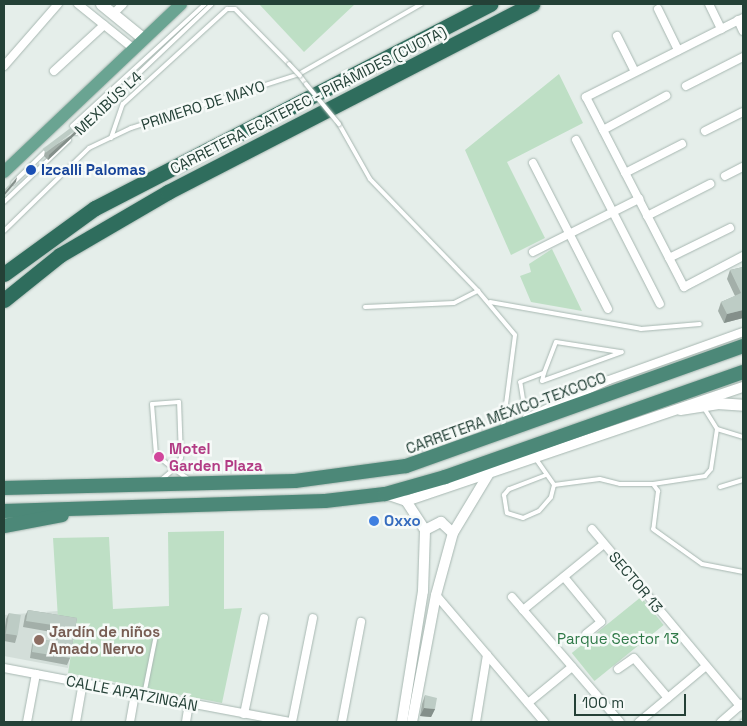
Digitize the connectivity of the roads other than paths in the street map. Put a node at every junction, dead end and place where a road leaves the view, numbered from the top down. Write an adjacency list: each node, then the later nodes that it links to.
1 (58, 4): 23 (street)
2 (78, 4): 15 (street)
3 (101, 4): 13 (main road)
4 (123, 4): 13 (street)
5 (181, 4): 19 (main road)
6 (204, 4): 40 (lane, MEXIBÚS L4)
7 (212, 4): 42 (lane, MEXIBÚS L4)
8 (421, 4): 31 (lane, PRIMERO DE MAYO)
9 (491, 4): 51 (highway, CARRETERA ECATEPEC - PIRÁMIDES (CUOTA))
10 (532, 4): 53 (highway, CARRETERA ECATEPEC - PIRÁMIDES (CUOTA))
11 (709, 4): 16 (street)
12 (658, 9): 21 (street)
13 (113, 14): 19 (main road)
14 (740, 19): 16 (street); 17 (street)
15 (104, 25): 20 (street); 24 (street)
16 (722, 28): 21 (street)
17 (743, 31)
18 (617, 36): 25 (street)
19 (144, 39): 20 (main road)
20 (134, 49): 36 (main road)
21 (678, 50): 25 (street)
22 (743, 57): 26 (street)
23 (4, 66)
24 (54, 71)
25 (635, 72): 29 (street)
26 (686, 86)
27 (666, 96): 29 (street)
28 (743, 112): 30 (street)
29 (603, 130): 37 (street)
30 (705, 131)
31 (111, 138): 46 (lane, PRIMERO DE MAYO); 52 (lane, bridge)
32 (576, 140): 43 (street)
33 (682, 144): 37 (street)
34 (533, 163): 47 (street)
35 (743, 167): 38 (street)
36 (4, 172)
37 (625, 173): 41 (street)
38 (725, 176)
39 (710, 184): 44 (street)
40 (4, 192)
41 (639, 200): 43 (street); 44 (street)
42 (4, 202)
43 (613, 212): 47 (street); 55 (street)
44 (647, 216): 50 (street)
45 (730, 228): 50 (street)
46 (4, 231)
47 (570, 233): 48 (street); 57 (street)
48 (533, 252)
49 (743, 256): 50 (street)
50 (669, 258)
51 (4, 274)
52 (478, 291): 54 (lane); 56 (lane)
53 (4, 300)
54 (490, 302): 58 (lane); 69 (lane)
55 (660, 304)
56 (365, 307)
57 (608, 309)
58 (700, 324)
59 (743, 332): 67 (street)
60 (743, 346): 67 (highway, CARRETERA MÉXICO-TEXCOCO)
61 (544, 372): 61 (lane); 67 (lane)
62 (743, 372): 82 (highway)
63 (743, 387): 66 (street)
64 (702, 405): 65 (main road); 66 (main road); 68 (lane)
65 (743, 405)
66 (680, 408): 71 (street)
67 (527, 421): 69 (highway, CARRETERA MÉXICO-TEXCOCO)
68 (717, 429): 70 (lane); 78 (lane)
69 (504, 433): 76 (highway, CARRETERA MÉXICO-TEXCOCO)
70 (743, 437)
71 (536, 459): 73 (street); 74 (lane)
72 (174, 469): 72 (lane); 76 (lane); 77 (lane)
73 (488, 475): 83 (street); 89 (street)
74 (546, 475): 79 (lane); 79 (lane)
75 (743, 480): 80 (lane)
76 (195, 483): 77 (highway, CARRETERA MÉXICO-TEXCOCO)
77 (156, 484): 81 (highway, CARRETERA MÉXICO-TEXCOCO)
78 (653, 484): 79 (lane); 91 (lane)
79 (554, 486)
80 (720, 487)
81 (4, 488)
82 (385, 494): 83 (street); 84 (highway)
83 (406, 500): 88 (street)
84 (79, 509): 85 (highway); 86 (highway)
85 (4, 511)
86 (4, 526)
87 (592, 529): 90 (street, SECTOR 13)
88 (425, 530): 89 (street); 122 (street)
89 (453, 533): 93 (street)
90 (604, 544): 92 (street, SECTOR 13); 102 (street, SECTOR 13)
91 (743, 572)
92 (564, 577): 95 (street, SECTOR 13); 99 (street)
93 (436, 594): 101 (street); 123 (street)
94 (512, 597): 95 (street)
95 (523, 610): 103 (street)
96 (264, 618): 114 (street)
97 (313, 618): 120 (street)
98 (361, 622): 121 (street)
99 (586, 634)
100 (155, 640): 109 (lane)
101 (487, 655): 111 (street); 124 (street)
102 (706, 666): 110 (street); 113 (street, SECTOR 13)
103 (572, 667): 111 (street); 126 (street)
104 (4, 668): 106 (street, CALLE APATZINGÁN)
105 (618, 669): 110 (street)
106 (36, 674): 107 (street, CALLE APATZINGÁN); 115 (street)
107 (83, 683): 108 (street, CALLE APATZINGÁN); 116 (street)
108 (135, 693): 109 (street, CALLE APATZINGÁN); 117 (street)
109 (144, 695): 112 (street, CALLE APATZINGÁN)
110 (668, 698): 127 (street)
111 (528, 703): 125 (street)
112 (189, 704): 114 (street, CALLE APATZINGÁN); 118 (street)
113 (741, 705): 128 (street)
114 (241, 714): 119 (street); 120 (street, CALLE APATZINGÁN)
115 (27, 722)
116 (76, 722)
117 (130, 722)
118 (186, 722)
119 (235, 722)
120 (287, 722)
121 (342, 722)
122 (402, 722)
123 (412, 722)
124 (476, 722)
125 (544, 722)
126 (620, 722)
127 (639, 722)
128 (721, 722)

